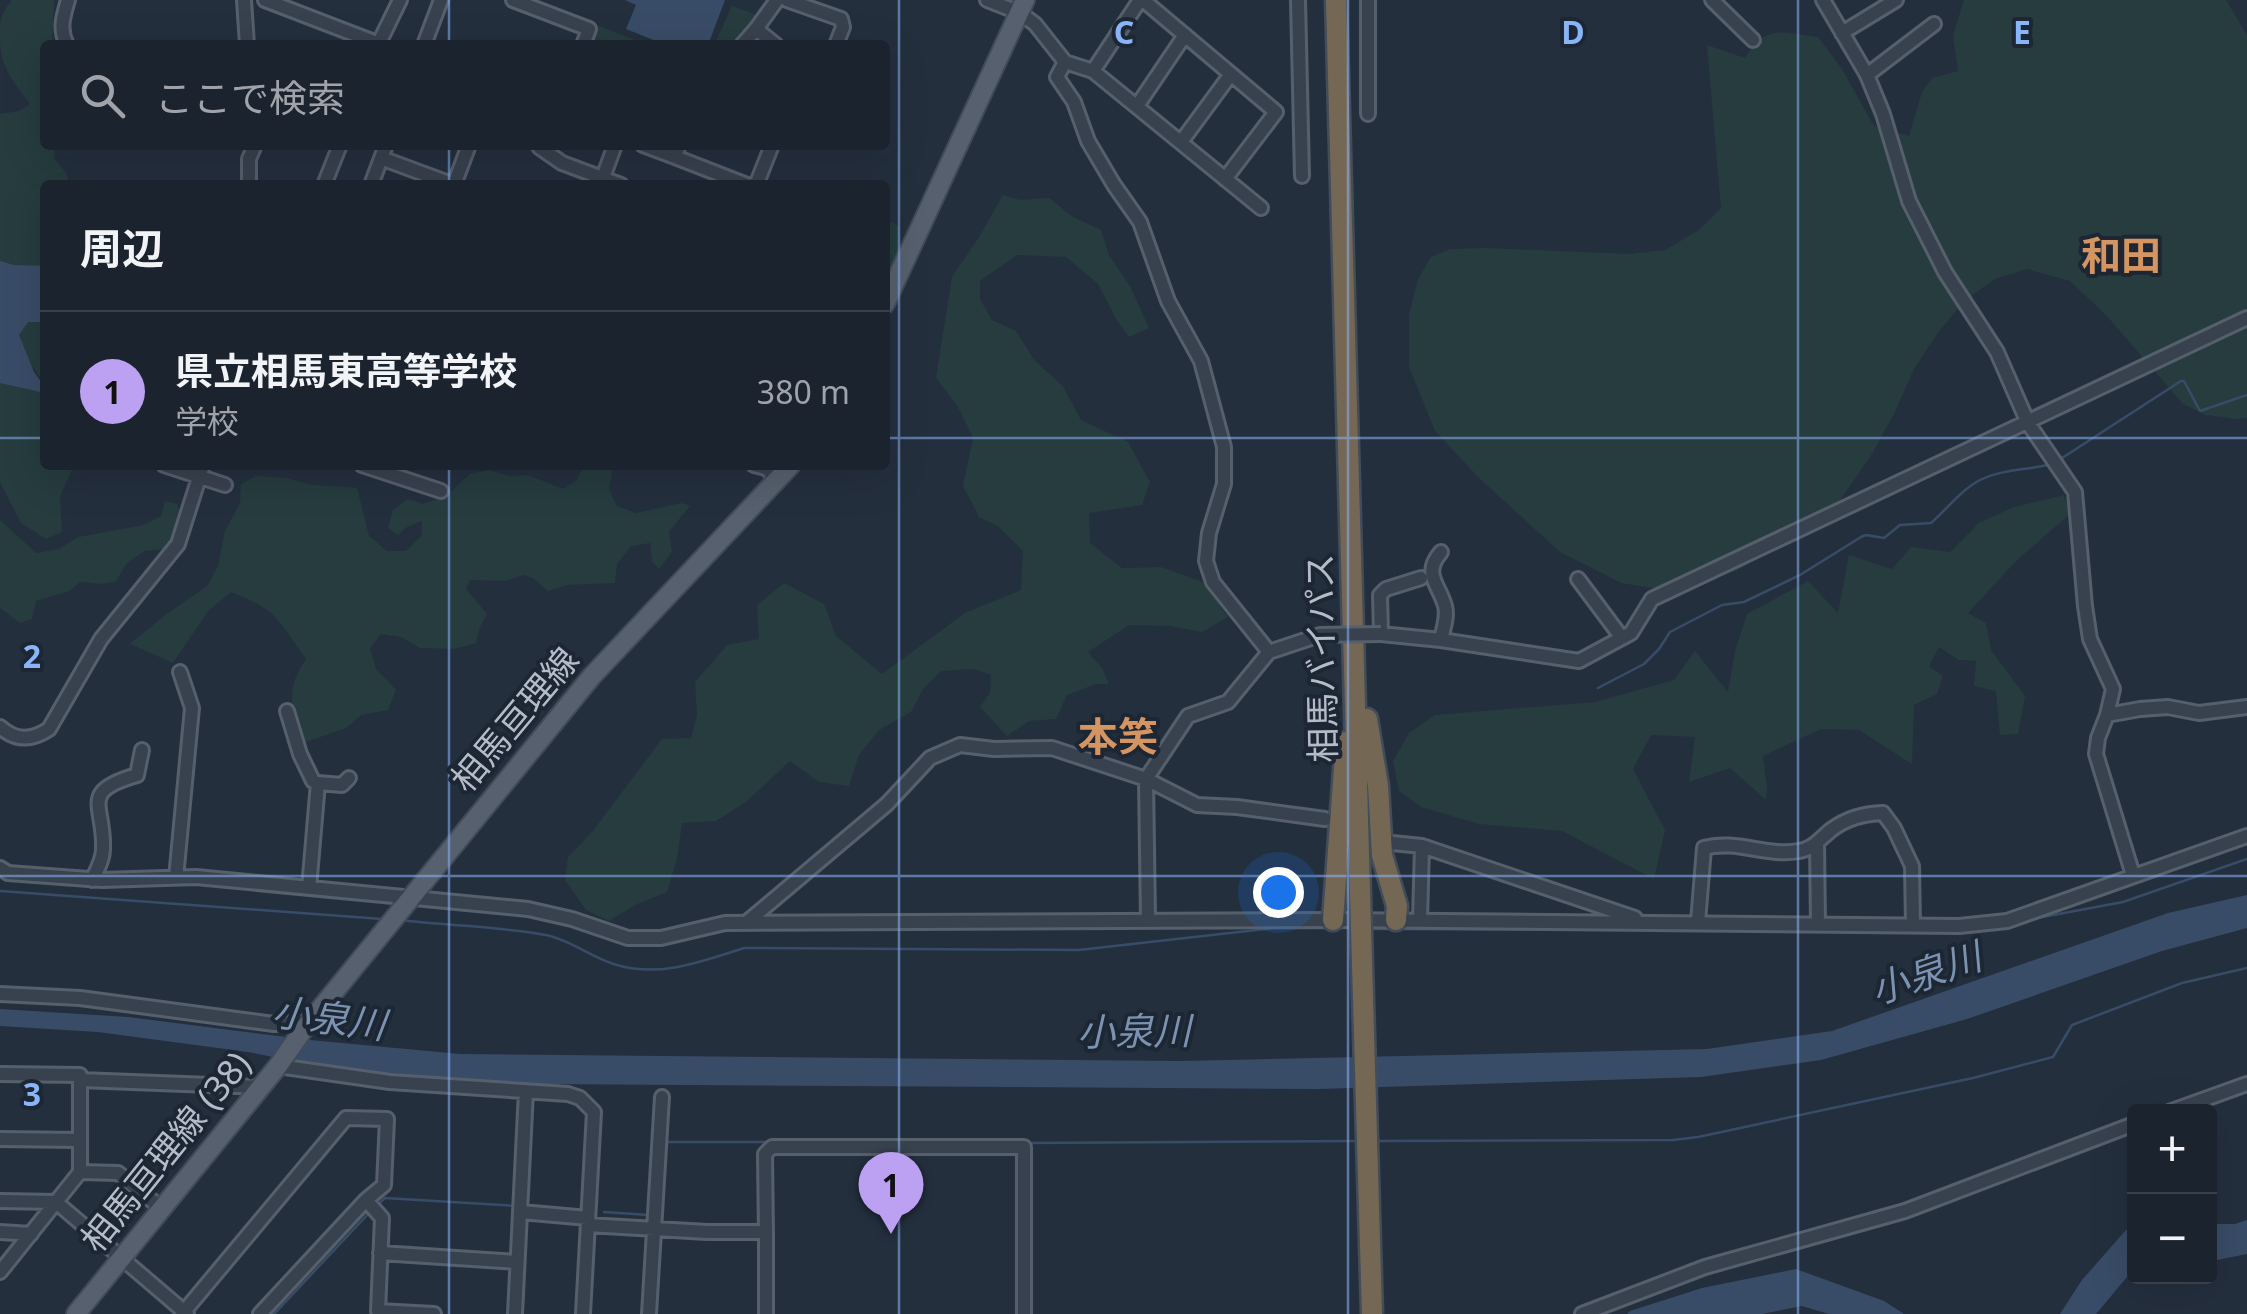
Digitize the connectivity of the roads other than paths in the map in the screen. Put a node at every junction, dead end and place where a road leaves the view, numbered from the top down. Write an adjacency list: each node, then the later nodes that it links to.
1 (68, 0): 22 (street)
2 (244, 0): 23 (street)
3 (264, 0): 24 (street)
4 (400, 0): 25 (street)
5 (514, 0): 27 (street)
6 (777, 0): 19 (street)
7 (787, 0): 30 (street)
8 (987, 0): 17 (street)
9 (1142, 0): 21 (street); 33 (street)
10 (1298, 0): 37 (street)
11 (1336, 0): 77 (highway, 相馬バイパス)
12 (1368, 0): 39 (street)
13 (1823, 0): 20 (street)
14 (1896, 0): 20 (street)
15 (436, 1): 26 (street)
16 (1716, 1): 31 (street)
17 (1023, 7): 32 (street); 61 (main road)
18 (1934, 24): 35 (street)
19 (756, 29): 28 (street); 29 (street)
20 (1842, 33): 35 (street)
21 (1185, 36): 34 (street); 36 (street)
22 (65, 40)
23 (247, 40)
24 (367, 40)
25 (382, 40)
26 (425, 40)
27 (584, 40)
28 (746, 40)
29 (770, 40)
30 (838, 40)
31 (1753, 40)
32 (1065, 62): 33 (street); 78 (street)
33 (1093, 71): 36 (street)
34 (1231, 74): 38 (street); 40 (street)
35 (1867, 76): 63 (street)
36 (1137, 106): 40 (street)
37 (1300, 107): 38 (street); 49 (street)
38 (1276, 112): 50 (street)
39 (1368, 114)
40 (1181, 142): 50 (street)
41 (253, 150): 51 (street)
42 (338, 150): 52 (street)
43 (468, 150): 55 (street)
44 (543, 150): 56 (street)
45 (614, 150): 57 (street)
46 (770, 150): 59 (street)
47 (677, 151): 58 (street)
48 (383, 152): 53 (street); 54 (street)
49 (1302, 176)
50 (1225, 179): 60 (street)
51 (249, 180)
52 (326, 180)
53 (373, 180)
54 (443, 180)
55 (456, 180)
56 (599, 180)
57 (601, 180)
58 (733, 180)
59 (758, 180)
60 (1262, 208)
61 (890, 293)
62 (2247, 318): 63 (street)
63 (2028, 422): 75 (street); 82 (street)
64 (378, 470): 70 (street)
65 (768, 470): 68 (street)
66 (787, 470): 68 (main road, 相馬亘理線)
67 (201, 471): 69 (street); 83 (street)
68 (778, 480): 98 (main road, 相馬亘理線)
69 (226, 485)
70 (441, 491)
71 (1441, 552): 76 (street)
72 (1421, 578): 74 (street)
73 (1578, 579): 75 (street)
74 (1380, 634): 76 (street); 78 (street, bridge)
75 (1622, 638): 76 (street)
76 (1441, 640)
77 (1355, 648): 100 (highway); 101 (highway); 146 (highway, 相馬バイパス, bridge)
78 (1268, 652): 86 (street)
79 (180, 672): 95 (street)
80 (2247, 707): 82 (street)
81 (287, 711): 87 (street)
82 (2107, 715): 94 (street)
83 (0, 728)
84 (142, 750): 96 (street)
85 (349, 778): 87 (street)
86 (1146, 779): 88 (street); 99 (street); 105 (street)
87 (318, 783): 97 (street)
88 (1325, 819)
89 (2247, 836): 94 (street)
90 (1392, 843): 92 (street)
91 (1817, 843): 104 (street); 106 (street); 107 (street)
92 (1422, 846): 102 (street); 103 (street)
93 (0, 868): 96 (street)
94 (2133, 875): 107 (street)
95 (176, 878): 96 (street); 97 (street)
96 (92, 880)
97 (309, 888): 98 (street)
98 (410, 898): 105 (street); 109 (main road, 相馬亘理線)
99 (1148, 920): 100 (street); 105 (street)
100 (1333, 920): 101 (street)
101 (1396, 920): 102 (street)
102 (1420, 921): 103 (street)
103 (1646, 922): 104 (street)
104 (1698, 922): 106 (street)
105 (745, 923)
106 (1818, 924): 107 (street)
107 (1913, 925)
108 (0, 994): 109 (street)
109 (306, 1026): 110 (main road, 相馬亘理線 (38))
110 (279, 1064): 114 (main road, 相馬亘理線 (38)); 115 (street)
111 (0, 1074): 112 (street)
112 (80, 1080): 114 (street); 120 (street)
113 (2247, 1084): 117 (street)
114 (261, 1086): 125 (main road, 相馬亘理線 (38))
115 (526, 1091): 126 (street); 127 (street)
116 (662, 1097): 128 (street)
117 (2191, 1104)
118 (2127, 1127): 147 (street)
119 (0, 1139): 120 (street)
120 (80, 1140): 121 (street)
121 (80, 1172): 123 (street); 125 (street)
122 (0, 1201): 123 (street)
123 (56, 1202): 130 (street); 134 (street)
124 (370, 1205): 132 (street); 137 (street); 139 (street)
125 (161, 1208): 134 (main road, 相馬亘理線 (38))
126 (521, 1208): 127 (street); 135 (street)
127 (588, 1222): 128 (street); 142 (street)
128 (655, 1229): 131 (street); 143 (street)
129 (0, 1232): 130 (street)
130 (31, 1234): 133 (street)
131 (766, 1236): 144 (street); 145 (street)
132 (380, 1253): 135 (street); 140 (street)
133 (7, 1256): 136 (street)
134 (122, 1258): 137 (street); 138 (main road, 相馬亘理線 (38))
135 (517, 1262): 141 (street)
136 (0, 1272)
137 (185, 1313)
138 (76, 1314)
139 (260, 1314)
140 (434, 1314)
141 (515, 1314)
142 (583, 1314)
143 (650, 1314)
144 (766, 1314)
145 (1024, 1314)
146 (1372, 1314)
147 (1582, 1314)

